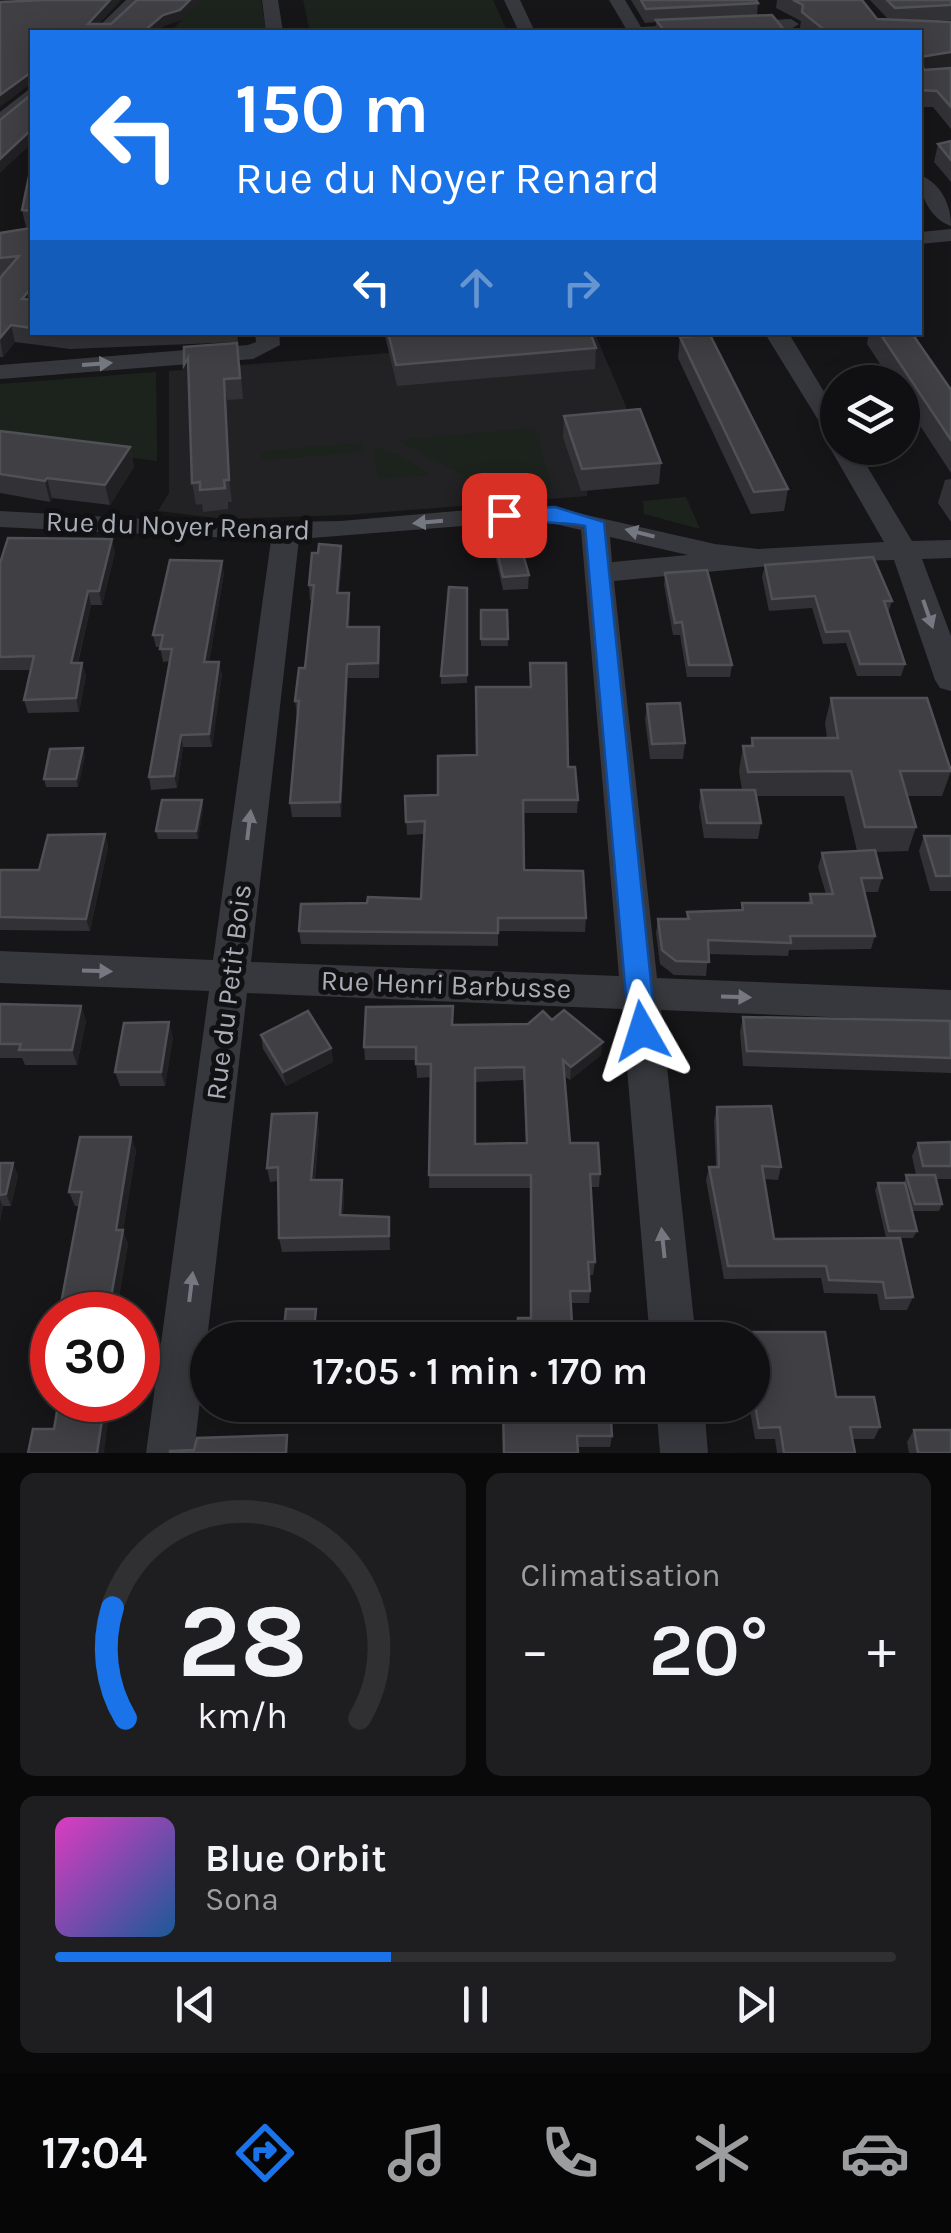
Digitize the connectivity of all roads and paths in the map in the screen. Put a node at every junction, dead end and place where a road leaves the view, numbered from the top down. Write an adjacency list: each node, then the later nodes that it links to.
1 (136, 0): 7 (street)
2 (270, 0): 8 (street)
3 (512, 0): 9 (street)
4 (617, 0): 10 (street)
5 (771, 0): 6 (street)
6 (795, 28): 11 (street)
7 (103, 30)
8 (276, 30)
9 (526, 30)
10 (635, 30)
11 (716, 30)
12 (30, 95): 13 (street)
13 (0, 122)
14 (922, 184): 15 (street)
15 (951, 220)
16 (951, 236): 17 (street)
17 (922, 238)
18 (267, 335): 20 (street, one-way to 18)
19 (778, 335): 21 (street)
20 (0, 372)
21 (820, 407)
22 (854, 465): 26 (street)
23 (0, 519): 25 (street, Rue du Noyer Renard)
24 (594, 522): 25 (street, Rue du Noyer Renard, one-way to 25); 28 (street, Rue du Noyer Renard, one-way to 24); 29 (street)
25 (286, 531): 32 (street, Rue du Petit Bois, one-way to 25)
26 (902, 548): 27 (street); 28 (street); 30 (street, one-way to 30)
27 (951, 550)
28 (754, 557): 29 (street)
29 (598, 573): 33 (street)
30 (951, 680)
31 (0, 967): 32 (street, Rue Henri Barbusse, one-way to 32)
32 (230, 976): 33 (street, Rue Henri Barbusse); 37 (street, Rue du Petit Bois, one-way to 32)
33 (638, 993): 34 (street, Rue Henri Barbusse, one-way to 34); 35 (street, one-way to 33)
34 (951, 1006)
35 (671, 1322)
36 (681, 1422): 38 (street)
37 (170, 1453)
38 (684, 1453)

